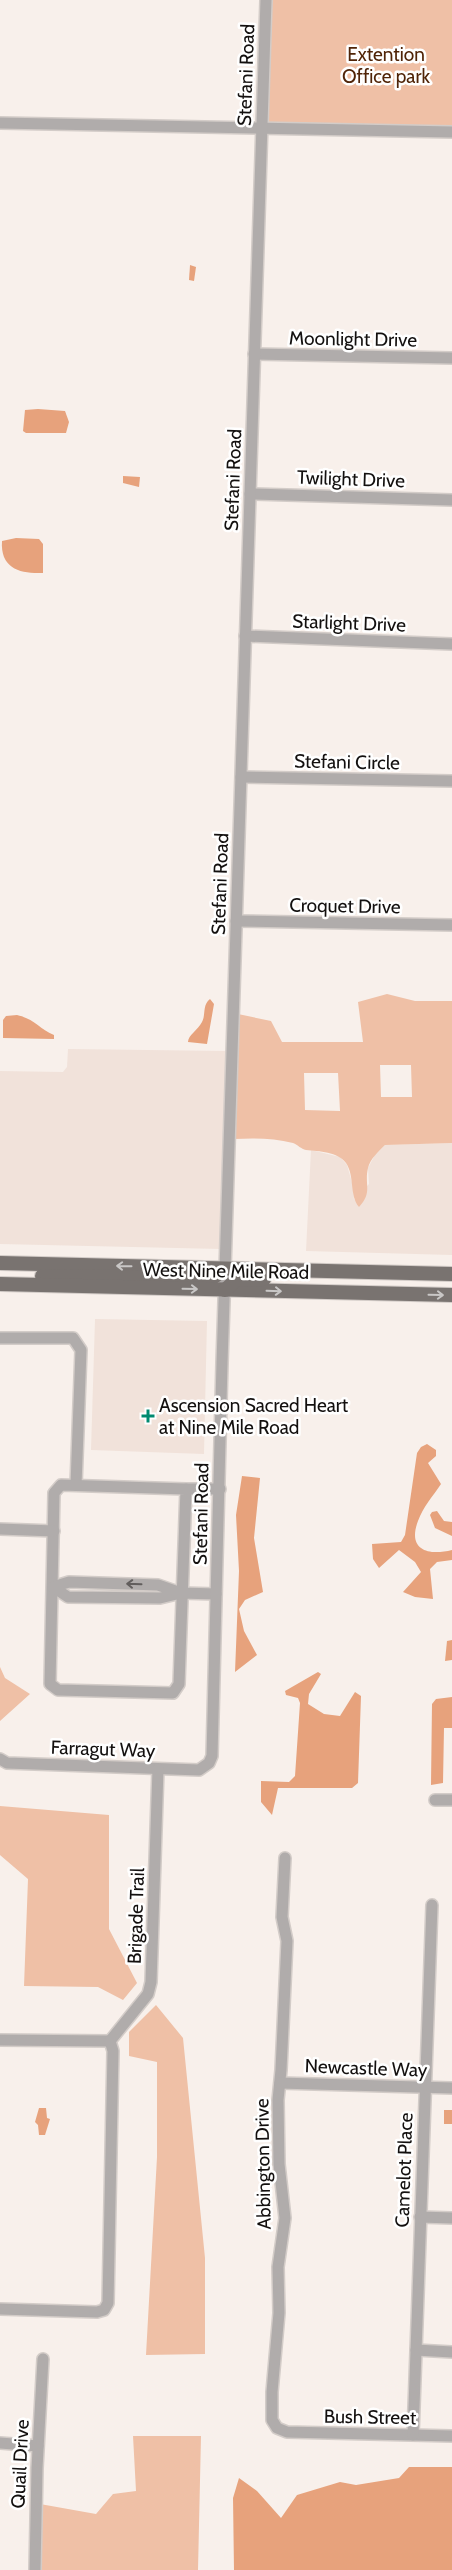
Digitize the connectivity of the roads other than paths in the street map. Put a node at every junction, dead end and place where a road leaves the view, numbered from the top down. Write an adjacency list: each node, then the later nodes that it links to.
1 (266, 0): 3 (street, Stefani Road)
2 (0, 123): 3 (street)
3 (262, 128): 4 (street); 5 (street, Stefani Road)
4 (452, 132)
5 (254, 354): 6 (street, Moonlight Drive); 7 (street, Stefani Road)
6 (452, 358)
7 (250, 494): 8 (street, Twilight Drive); 9 (street, Stefani Road)
8 (452, 500)
9 (245, 636): 10 (street, Starlight Drive); 11 (street, Stefani Road)
10 (452, 644)
11 (241, 777): 12 (street, Stefani Circle); 13 (street, Stefani Road)
12 (452, 782)
13 (236, 921): 14 (street, Croquet Drive); 16 (street, Stefani Road)
14 (452, 925)
15 (0, 1263): 16 (main road, West Nine Mile Road, one-way to 15)
16 (225, 1268): 17 (main road, West Nine Mile Road); 20 (main road); 21 (street, Stefani Road)
17 (433, 1274): 18 (main road, West Nine Mile Road); 21 (main road)
18 (452, 1274)
19 (0, 1284): 20 (main road, West Nine Mile Road)
20 (21, 1284): 21 (main road, West Nine Mile Road, one-way to 21)
21 (225, 1290): 22 (main road, West Nine Mile Road, one-way to 22); 26 (street, Stefani Road)
22 (452, 1295)
23 (0, 1338): 24 (street)
24 (76, 1485): 25 (street); 28 (street)
25 (186, 1488): 26 (street); 30 (street)
26 (220, 1490): 31 (street, Stefani Road)
27 (0, 1530): 28 (street)
28 (54, 1531): 29 (street)
29 (53, 1587): 30 (street); 30 (street)
30 (181, 1593): 31 (street)
31 (216, 1594): 33 (street, Stefani Road)
32 (0, 1759): 34 (street, Farragut Way)
33 (204, 1767): 34 (street, Farragut Way)
34 (158, 1769): 40 (street, Brigade Trail)
35 (435, 1800): 36 (street)
36 (452, 1800)
37 (285, 1858): 41 (street, Abbington Drive)
38 (432, 1905): 42 (street, Camelot Place)
39 (0, 2040): 40 (street)
40 (112, 2046): 46 (street)
41 (280, 2083): 42 (street, Newcastle Way); 50 (street, Abbington Drive)
42 (424, 2087): 43 (street, Newcastle Way); 44 (street, Camelot Place)
43 (452, 2088)
44 (420, 2217): 45 (street); 47 (street, Camelot Place)
45 (452, 2218)
46 (0, 2309)
47 (416, 2350): 48 (street); 51 (street, Camelot Place)
48 (452, 2352)
49 (43, 2359): 54 (street, Quail Drive)
50 (287, 2432): 51 (street, Bush Street)
51 (413, 2435): 52 (street, Bush Street)
52 (452, 2436)
53 (0, 2443): 54 (street)
54 (38, 2446): 55 (street, Quail Drive)
55 (35, 2570)

